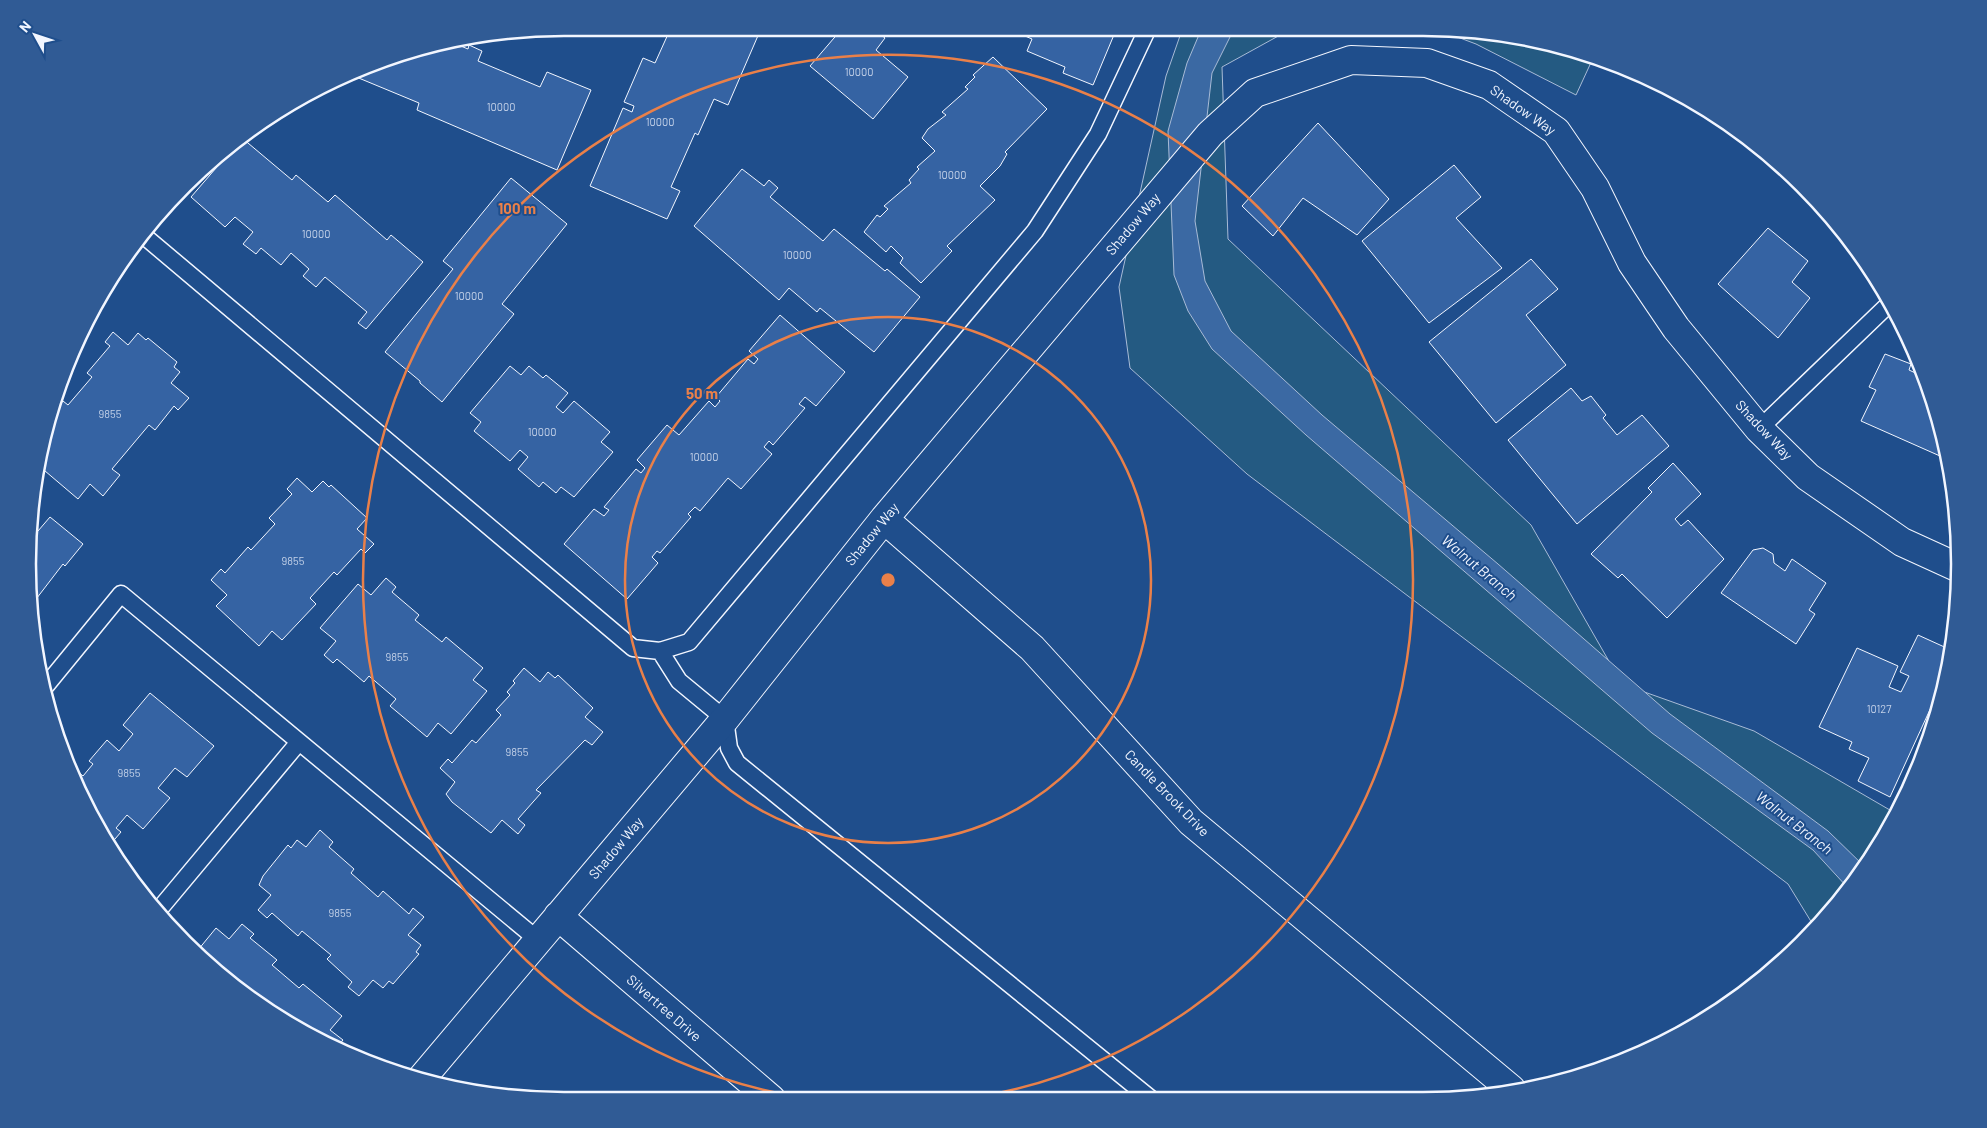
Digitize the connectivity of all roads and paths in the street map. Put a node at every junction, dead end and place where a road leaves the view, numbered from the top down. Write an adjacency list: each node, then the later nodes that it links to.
1 (1144, 36): 7 (lane)
2 (148, 240): 7 (lane)
3 (1884, 308): 4 (lane)
4 (1759, 429): 5 (street, Shadow Way); 6 (street, Shadow Way)
5 (884, 519): 9 (street, Shadow Way); 15 (street, Candle Brook Drive)
6 (1951, 564)
7 (660, 652): 9 (lane)
8 (49, 681): 10 (lane)
9 (725, 719): 12 (street, Shadow Way); 17 (lane)
10 (299, 742): 11 (lane); 13 (lane)
11 (162, 906)
12 (558, 916): 13 (street, Shadow Way); 16 (street, Silvertree Drive)
13 (538, 940): 14 (street, Shadow Way)
14 (426, 1074)
15 (1506, 1085)
16 (763, 1092)
17 (1142, 1092)

